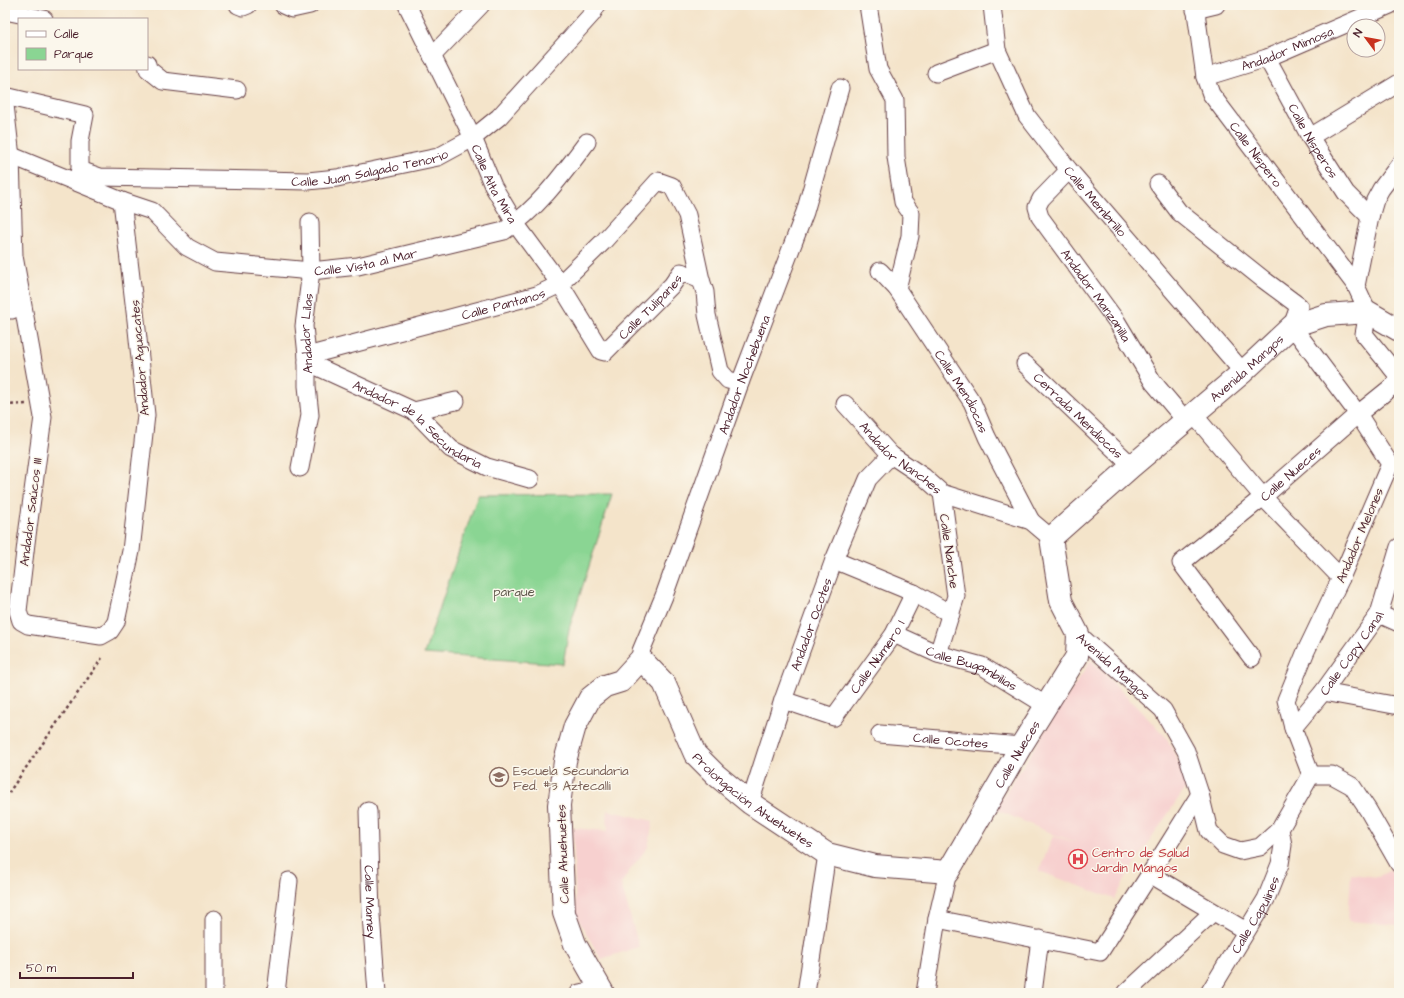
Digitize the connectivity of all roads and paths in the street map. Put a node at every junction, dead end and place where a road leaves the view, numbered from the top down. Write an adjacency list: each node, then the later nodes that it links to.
1 (238, 5): 2 (street)
2 (248, 5)
3 (283, 5): 4 (street)
4 (310, 5)
5 (407, 5): 16 (street, Calle Alta Mira)
6 (481, 5): 16 (street)
7 (596, 5): 27 (street, Calle Juan Salgado Tenorio)
8 (868, 5): 46 (street)
9 (992, 5): 15 (street, Calle Membrillo)
10 (1216, 5): 12 (street)
11 (1390, 5): 17 (street, Andador Mimosa)
12 (1195, 8): 20 (street, Calle Níspero)
13 (5, 11): 14 (street)
14 (39, 18)
15 (997, 50): 19 (street); 31 (street, Calle Membrillo)
16 (432, 56): 27 (street, Calle Alta Mira)
17 (1267, 58): 20 (street, Andador Mimosa); 26 (street, Calle Nísperos)
18 (148, 69): 23 (street)
19 (936, 73)
20 (1205, 77): 45 (street, Calle Níspero)
21 (1399, 83): 26 (street)
22 (840, 88): 57 (street, Andador Nochebuena)
23 (237, 90)
24 (5, 96): 32 (street)
25 (5, 105): 29 (street, Andador Saúcos III)
26 (1310, 137): 36 (street, Calle Nísperos)
27 (473, 138): 32 (street, Calle Juan Salgado Tenorio); 38 (street, Calle Alta Mira)
28 (587, 142): 38 (street, Calle Vista al Mar)
29 (8, 155): 32 (street); 34 (street, Andador Saúcos III)
30 (1399, 165): 36 (street)
31 (1069, 170): 54 (street, Calle Membrillo); 64 (street, Andador Manzanilla)
32 (78, 176): 35 (street)
33 (1158, 184): 49 (street)
34 (9, 199): 39 (street, Andador Saúcos III)
35 (122, 201): 40 (street, Calle Vista al Mar); 79 (street, Andador Aguacates)
36 (1370, 217): 45 (street)
37 (310, 222): 40 (street, Andador Lilas)
38 (515, 223): 40 (street, Calle Vista al Mar); 44 (street, Calle Alta Mira)
39 (10, 262): 59 (street, Andador Saúcos III)
40 (311, 271): 52 (street, Andador Lilas)
41 (880, 271): 46 (street, Calle Mendiocas)
42 (5, 279): 47 (street)
43 (701, 280): 44 (street, Calle Pantanos); 51 (street, Calle Tulipanes); 57 (street)
44 (560, 284): 51 (street, Calle Alta Mira); 52 (street, Calle Pantanos)
45 (1356, 286): 48 (street, Calle Níspero)
46 (897, 289): 71 (street, Calle Mendiocas)
47 (5, 310)
48 (1368, 312): 49 (main road, Avenida Mangos); 50 (main road); 55 (street)
49 (1292, 326): 54 (main road, Avenida Mangos); 63 (street, Andador Melones)
50 (1399, 330)
51 (601, 351)
52 (307, 359): 62 (street, Andador de la Secundaria); 67 (street, Andador Lilas)
53 (1025, 364): 66 (street, Cerrada Mendiocas)
54 (1243, 372): 64 (main road, Avenida Mangos)
55 (1399, 377)
56 (1399, 381): 63 (street, Calle Nueces)
57 (740, 382): 86 (street, Andador Nochebuena)
58 (456, 401): 62 (street)
59 (40, 404): 61 (path); 79 (street, Andador Saúcos III)
60 (845, 404): 65 (street, Andador Nanches)
61 (5, 405)
62 (414, 411): 68 (street, Andador de la Secundaria)
63 (1358, 414): 70 (street, Calle Nueces); 75 (street, Andador Melones)
64 (1190, 418): 66 (main road, Avenida Mangos); 70 (street, Andador Manzanilla)
65 (891, 455): 69 (street, Andador Nanches); 74 (street, Andador Ocotes)
66 (1132, 466): 72 (main road, Avenida Mangos)
67 (300, 468)
68 (530, 479)
69 (942, 493): 71 (street, Andador Nanches); 77 (street, Calle Nanche)
70 (1263, 497): 75 (street, Andador Manzanilla); 85 (street, Calle Nueces)
71 (1031, 521): 72 (street, Andador Nanches)
72 (1051, 538): 82 (main road, Avenida Mangos)
73 (1399, 547): 78 (street, Calle Copy Canal)
74 (834, 560): 76 (street); 88 (street, Andador Ocotes)
75 (1341, 578): 91 (street, Andador Melones)
76 (914, 593): 77 (street); 81 (street, Calle Número 1)
77 (951, 614): 83 (street, Calle Nanche)
78 (1379, 614): 80 (street); 87 (street, Calle Copy Canal)
79 (21, 621)
80 (1399, 623)
81 (894, 634): 83 (street, Calle Bugambilias); 88 (street, Calle Número 1)
82 (1078, 634): 89 (main road, Calle Nueces); 95 (street, Avenida Mangos)
83 (938, 654): 89 (street, Calle Bugambilias)
84 (102, 658): 96 (path)
85 (1252, 658)
86 (641, 659): 97 (main road, Prolongación Ahuehuetes); 110 (main road, Calle Ahuehuetes)
87 (1323, 692): 90 (street); 91 (street, Calle Copy Canal)
88 (783, 700): 97 (street, Andador Ocotes)
89 (1046, 706): 93 (main road, Calle Nueces)
90 (1399, 706)
91 (1293, 728): 94 (street, Andador Melones)
92 (880, 734): 93 (street, Calle Ocotes)
93 (1021, 746): 102 (main road, Calle Nueces)
94 (1311, 775): 99 (street, Avenida Mangos); 101 (street)
95 (1200, 794): 99 (street, Avenida Mangos); 103 (street)
96 (5, 798)
97 (750, 803): 100 (main road, Prolongación Ahuehuetes)
98 (368, 811): 113 (street, Calle Mamey)
99 (1280, 829): 108 (street, Calle Capulines)
100 (827, 854): 102 (main road, Prolongación Ahuehuetes); 115 (street)
101 (1399, 864)
102 (948, 872): 107 (street)
103 (1150, 874): 105 (street); 109 (street)
104 (289, 882): 112 (street)
105 (1213, 912): 108 (street); 118 (street)
106 (214, 919): 111 (street)
107 (937, 919): 109 (street); 116 (street)
108 (1246, 931): 119 (street, Calle Capulines)
109 (1040, 939): 117 (street)
110 (603, 991): 114 (street)
111 (214, 993)
112 (276, 993)
113 (376, 993)
114 (579, 993)
115 (806, 993)
116 (925, 993)
117 (1033, 993)
118 (1126, 993)
119 (1209, 993)

